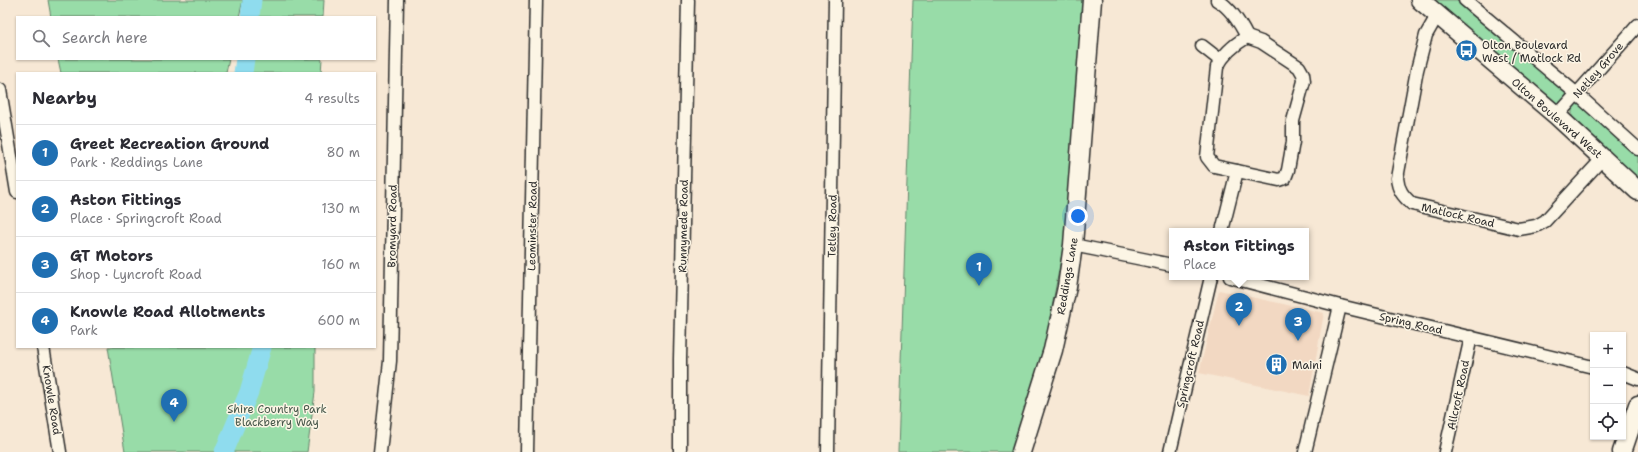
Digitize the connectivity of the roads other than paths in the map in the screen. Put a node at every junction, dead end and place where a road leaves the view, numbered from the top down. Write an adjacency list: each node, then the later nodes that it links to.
1 (397, 0): 35 (street, Bromyard Road)
2 (536, 0): 36 (street, Leominster Road)
3 (688, 0): 37 (street, Runnymede Road)
4 (835, 0): 38 (street, Tetley Road)
5 (1092, 0): 23 (street, Reddings Lane)
6 (1217, 0): 11 (street)
7 (1420, 0): 9 (street, Olton Boulevard West)
8 (1465, 0): 15 (street)
9 (1438, 14): 16 (street, Olton Boulevard West); 18 (street, Matlock Road)
10 (1638, 25): 15 (street, Netley Grove)
11 (1247, 37): 13 (street); 19 (street)
12 (1202, 46): 13 (street)
13 (1220, 60): 19 (street)
14 (0, 90): 20 (street)
15 (1577, 94): 16 (street, Netley Grove); 17 (street)
16 (1557, 116): 18 (street, Olton Boulevard West)
17 (1638, 149)
18 (1603, 158): 21 (street, Olton Boulevard West)
19 (1237, 171): 22 (street)
20 (16, 186)
21 (1638, 190)
22 (1223, 228)
23 (1073, 245): 24 (street); 39 (street, Reddings Lane)
24 (1169, 264)
25 (1210, 280): 40 (street, Springcroft Road)
26 (1241, 280): 27 (street, Spring Road)
27 (1340, 306): 28 (street, Spring Road); 41 (street)
28 (1471, 337): 30 (street, Spring Road); 42 (street, Allcroft Road)
29 (43, 348): 34 (street, Knowle Road)
30 (1590, 366)
31 (1626, 374): 32 (street)
32 (1638, 379)
33 (1638, 404): 43 (street)
34 (60, 452)
35 (380, 452)
36 (527, 452)
37 (680, 452)
38 (828, 452)
39 (1021, 452)
40 (1170, 452)
41 (1305, 452)
42 (1446, 452)
43 (1622, 452)

